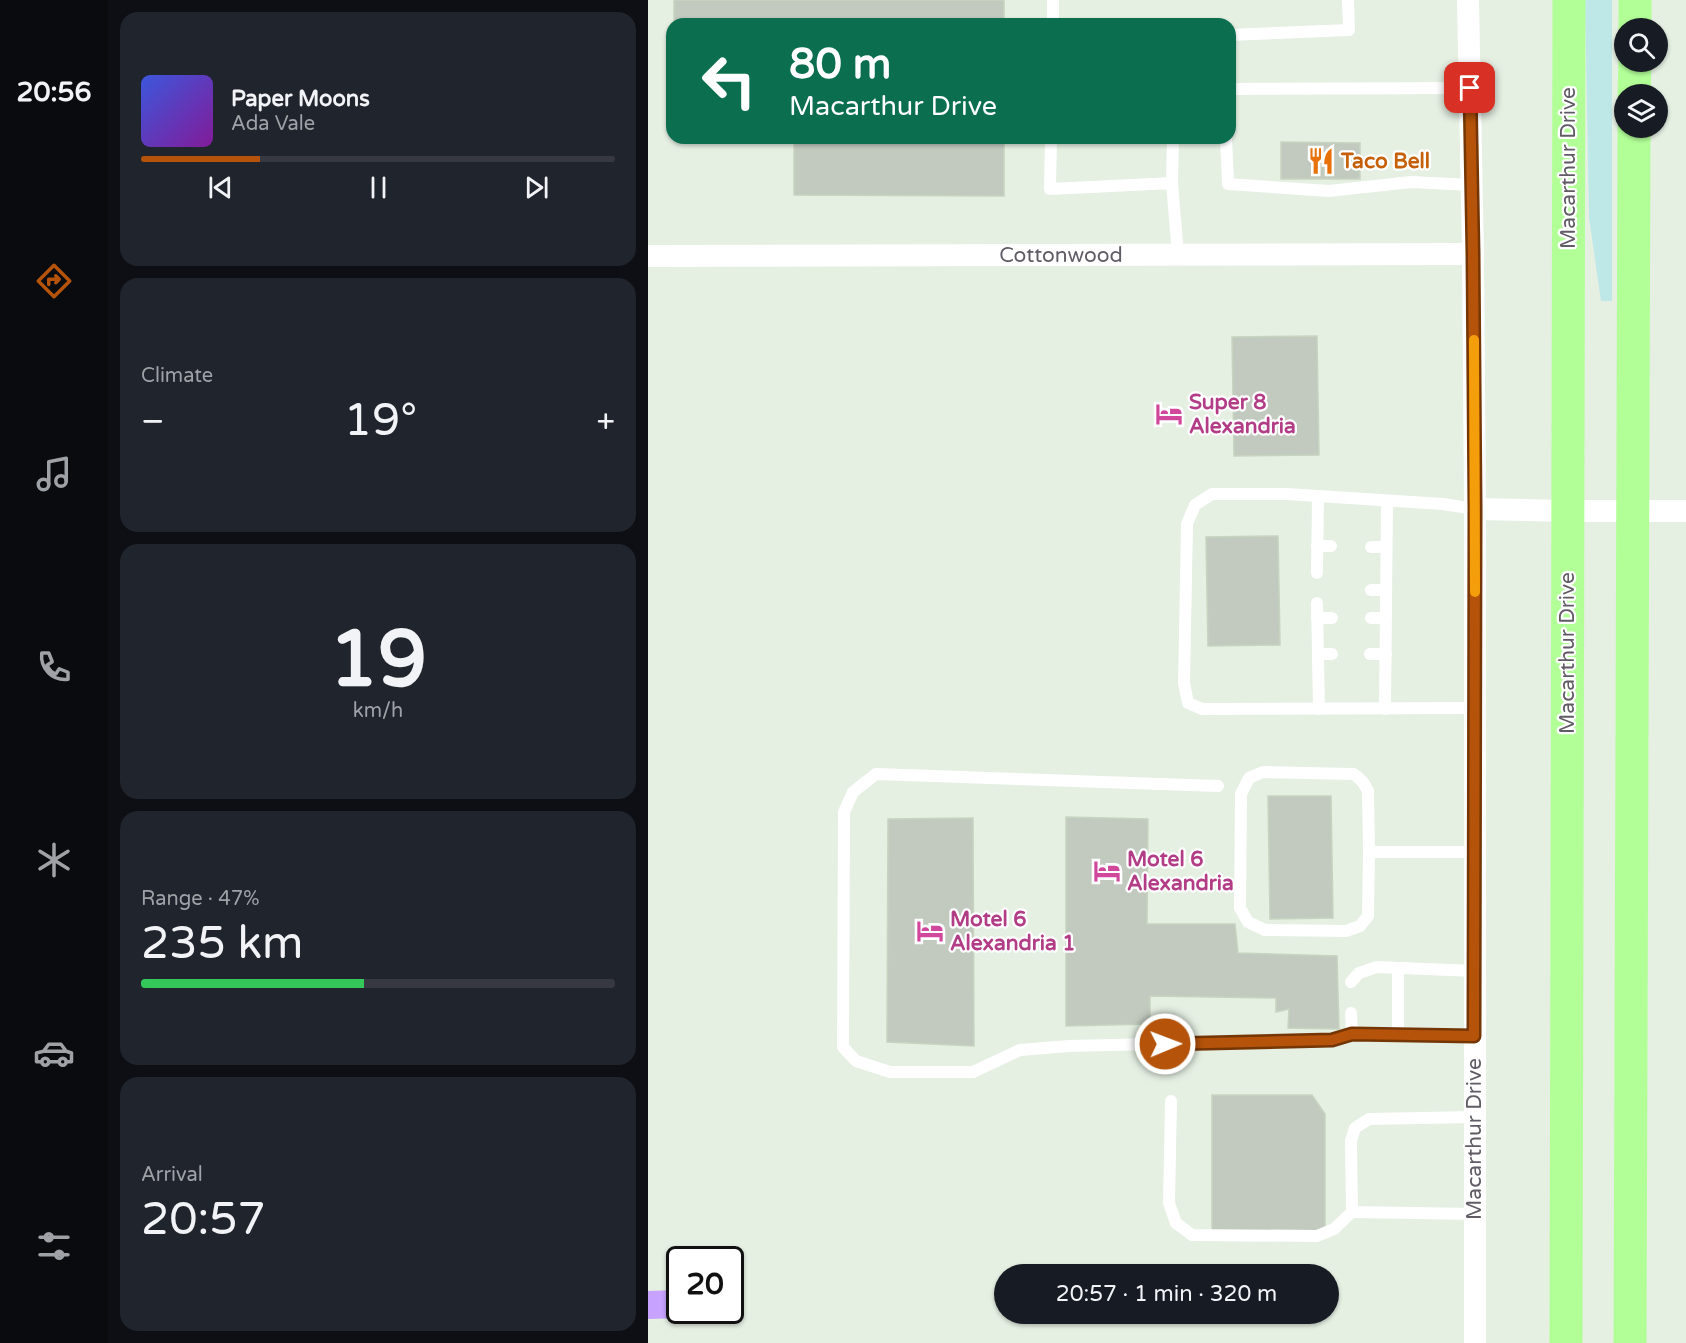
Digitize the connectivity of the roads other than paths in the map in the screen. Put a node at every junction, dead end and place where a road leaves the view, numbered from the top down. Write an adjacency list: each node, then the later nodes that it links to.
1 (1053, 0): 6 (lane)
2 (1348, 0): 8 (lane)
3 (1468, 0): 9 (street, Macarthur Drive)
4 (1569, 0): 23 (highway, Macarthur Drive)
5 (1635, 0): 7 (highway)
6 (1053, 18)
7 (1635, 18)
8 (1236, 35)
9 (1470, 88): 10 (lane); 16 (street, Macarthur Drive)
10 (1236, 89)
11 (1634, 138): 25 (highway)
12 (1051, 144): 15 (lane)
13 (1173, 144): 15 (lane)
14 (1226, 144): 16 (lane)
15 (1172, 183): 18 (lane)
16 (1471, 185): 17 (street, Macarthur Drive)
17 (1473, 254): 18 (street, Cottonwood); 22 (street, Macarthur Drive)
18 (1178, 255): 19 (street, Cottonwood)
19 (648, 256)
20 (1318, 496): 21 (lane); 26 (lane); 43 (lane)
21 (1387, 501): 22 (lane); 29 (lane)
22 (1475, 509): 23 (street); 42 (street, Macarthur Drive)
23 (1568, 511): 25 (street); 60 (highway, Macarthur Drive)
24 (1686, 511): 25 (street)
25 (1633, 512): 61 (highway)
26 (1317, 546): 27 (lane); 30 (lane)
27 (1331, 546)
28 (1371, 547): 29 (lane)
29 (1386, 547): 32 (lane)
30 (1317, 573)
31 (1371, 590): 32 (lane)
32 (1386, 590): 37 (lane)
33 (1317, 603): 34 (lane)
34 (1317, 618): 35 (lane); 38 (lane)
35 (1332, 618)
36 (1371, 618): 37 (lane)
37 (1386, 618): 41 (lane)
38 (1318, 654): 39 (lane); 43 (lane)
39 (1332, 654)
40 (1370, 654): 41 (lane)
41 (1386, 654): 44 (lane)
42 (1475, 708): 44 (lane); 47 (street, Macarthur Drive)
43 (1319, 709): 44 (lane)
44 (1385, 709)
45 (1218, 786): 52 (lane)
46 (1369, 852): 46 (lane); 47 (lane)
47 (1474, 852): 49 (street, Macarthur Drive)
48 (1398, 968): 49 (lane); 50 (lane); 53 (lane)
49 (1474, 970): 54 (street, Macarthur Drive)
50 (1352, 982)
51 (1351, 1013): 52 (lane)
52 (1352, 1034): 53 (lane)
53 (1398, 1035): 54 (lane)
54 (1474, 1036): 56 (street, Macarthur Drive)
55 (1171, 1101): 57 (lane)
56 (1474, 1117): 57 (lane); 58 (street, Macarthur Drive)
57 (1352, 1212): 58 (lane)
58 (1474, 1214): 59 (street, Macarthur Drive)
59 (1475, 1343)
60 (1566, 1343)
61 (1630, 1343)

